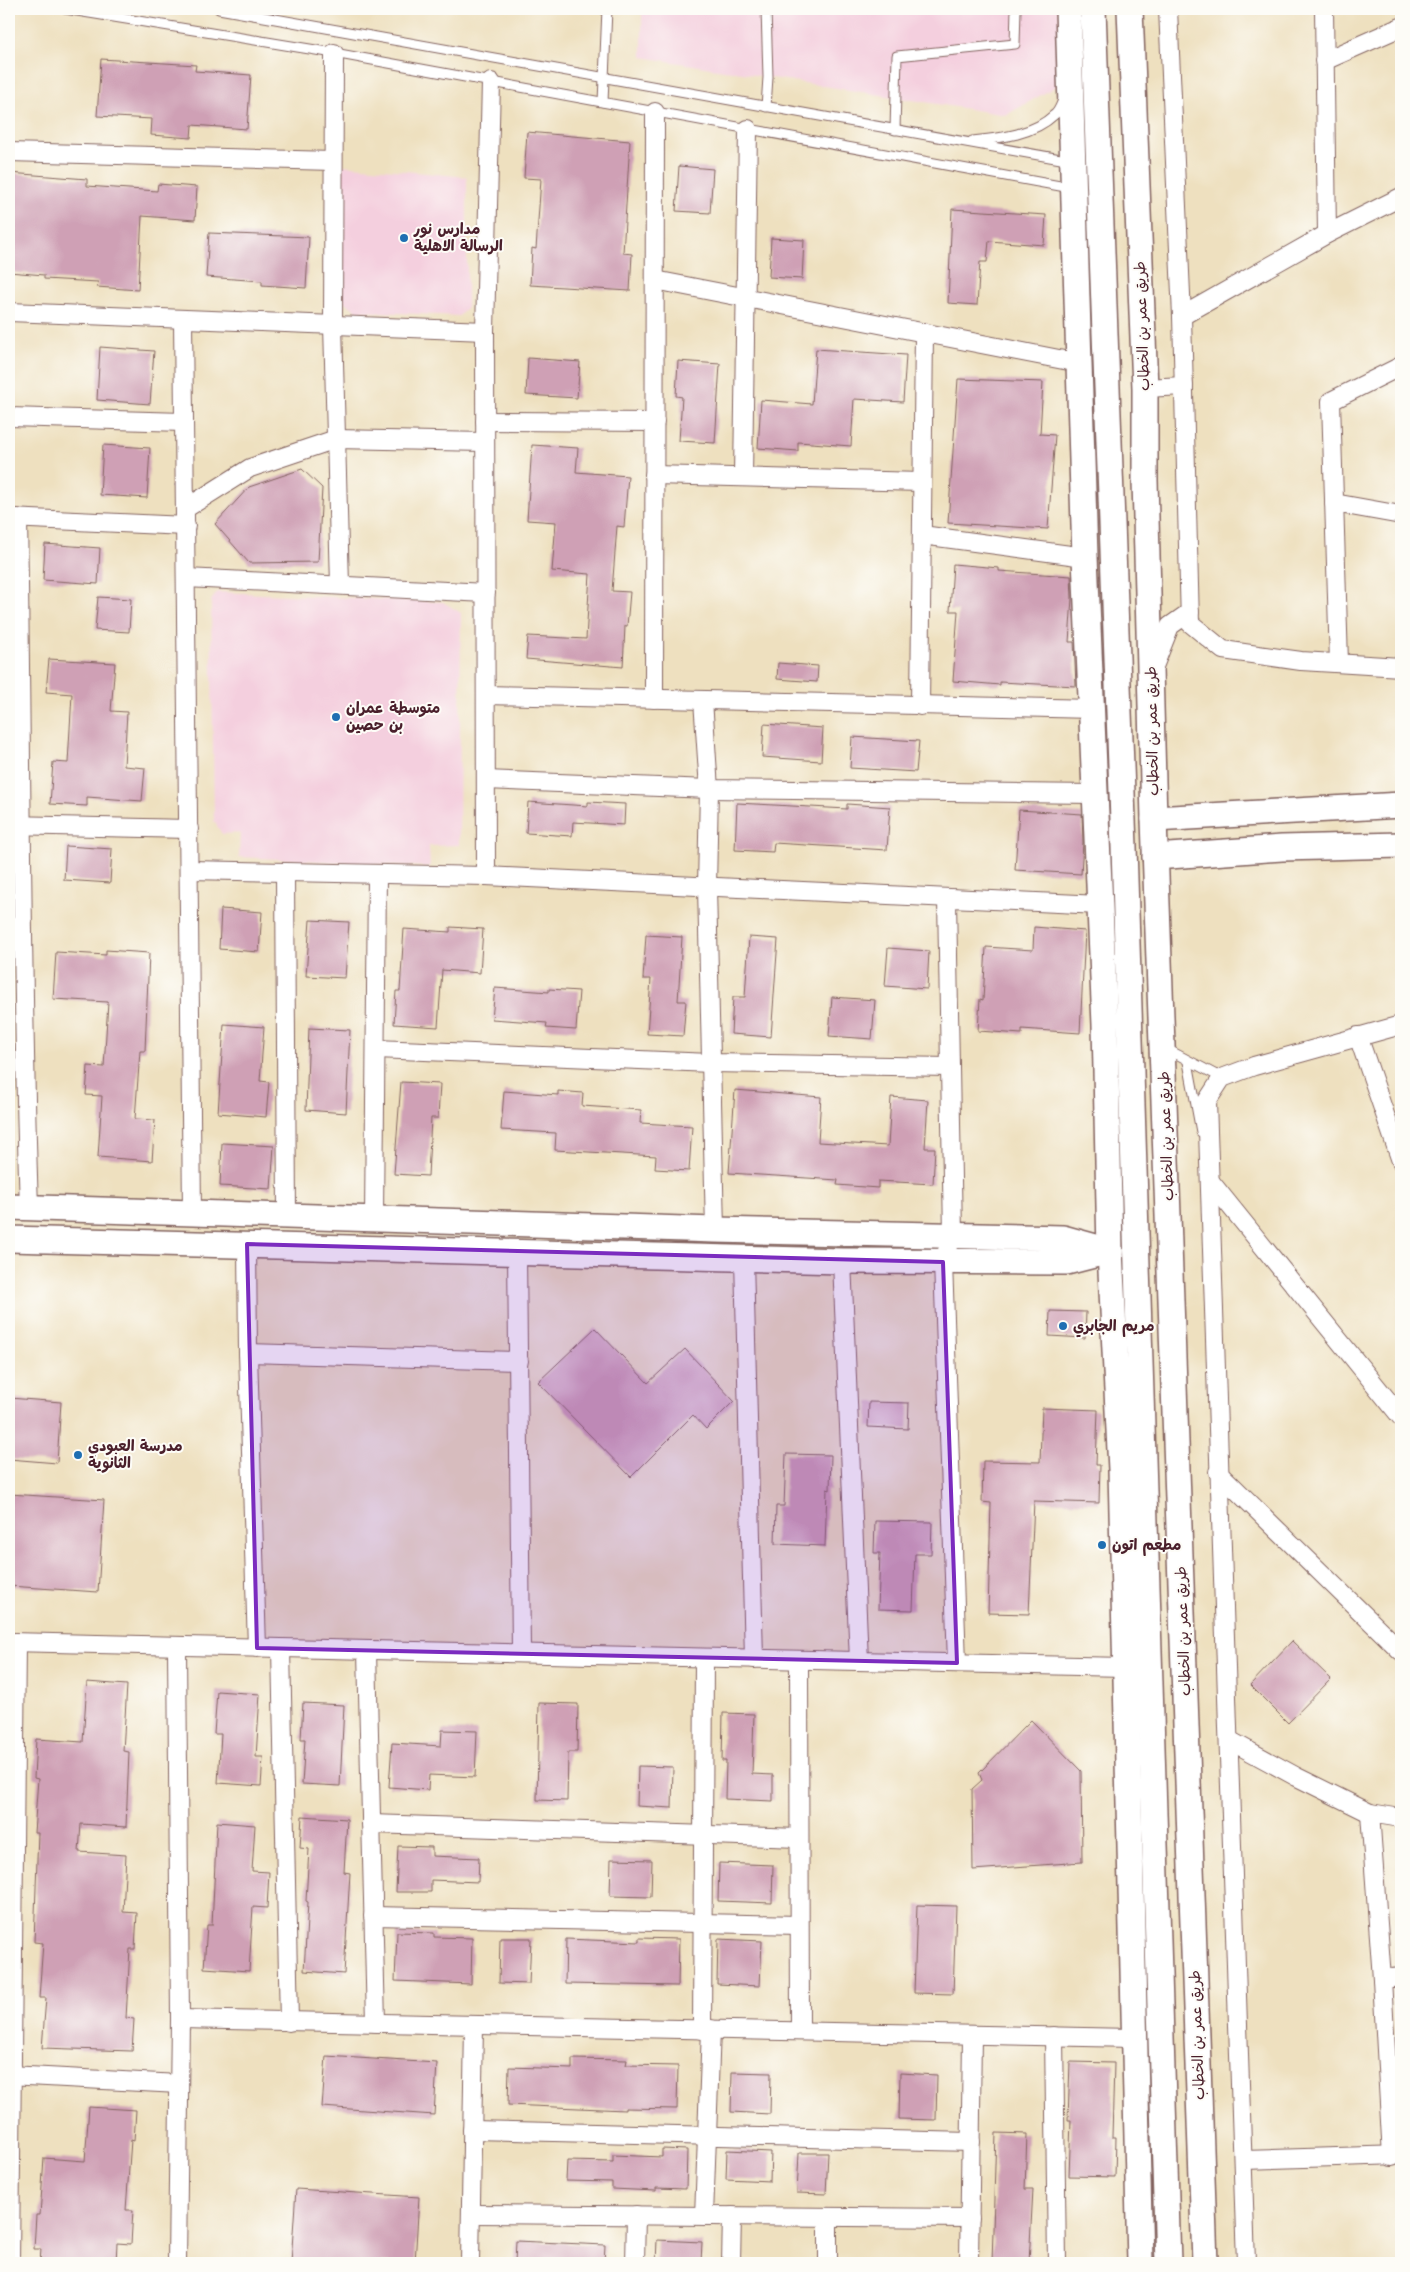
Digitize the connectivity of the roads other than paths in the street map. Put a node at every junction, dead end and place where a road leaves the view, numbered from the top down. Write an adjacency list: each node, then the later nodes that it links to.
1 (65, 9): 12 (lane)
2 (220, 9): 14 (lane)
3 (607, 9): 14 (lane)
4 (766, 9): 18 (lane)
5 (1016, 9): 21 (lane)
6 (1068, 9): 16 (street)
7 (1093, 9): 93 (street, طريق عمر بن الخطاب)
8 (1130, 9): 40 (street, طريق عمر بن الخطاب)
9 (1168, 9): 32 (street)
10 (1324, 9): 13 (street)
11 (1401, 28): 13 (street)
12 (334, 53): 15 (lane); 24 (street)
13 (1324, 61): 28 (street)
14 (605, 78): 17 (lane); 18 (lane)
15 (491, 82): 17 (lane); 35 (street)
16 (1070, 87): 22 (lane); 25 (street)
17 (603, 102): 19 (lane)
18 (766, 107): 21 (lane)
19 (655, 112): 20 (lane); 29 (street)
20 (748, 129): 26 (lane); 30 (street)
21 (895, 130): 22 (lane)
22 (962, 142): 25 (lane)
23 (9, 152): 24 (street)
24 (334, 161): 34 (street)
25 (1072, 162): 26 (street)
26 (1072, 189): 37 (street)
27 (1401, 197): 28 (street)
28 (1327, 234): 32 (street)
29 (655, 280): 30 (street); 44 (street)
30 (745, 297): 36 (street); 48 (street)
31 (9, 312): 33 (street)
32 (1182, 316): 39 (street)
33 (183, 319): 34 (street); 43 (street)
34 (333, 325): 35 (street); 45 (street)
35 (485, 331): 42 (street)
36 (924, 332): 37 (street); 49 (street)
37 (1079, 363): 55 (street)
38 (1401, 366): 50 (street)
39 (1184, 386): 40 (street); 59 (street)
40 (1145, 388): 62 (street, طريق عمر بن الخطاب)
41 (9, 417): 43 (street)
42 (485, 421): 44 (street); 46 (street)
43 (184, 422): 53 (street)
44 (655, 422): 47 (street)
45 (336, 439): 46 (street); 53 (street); 57 (street)
46 (485, 442): 58 (street)
47 (654, 475): 48 (street); 64 (street)
48 (743, 477): 49 (street)
49 (922, 482): 54 (street)
50 (1334, 503): 51 (street); 60 (street)
51 (1401, 515)
52 (13, 518): 53 (street); 73 (street)
53 (185, 518): 56 (street)
54 (922, 535): 55 (street); 66 (street)
55 (1085, 557): 67 (street)
56 (186, 578): 57 (street); 74 (street)
57 (340, 585): 58 (street)
58 (486, 593): 63 (street)
59 (1190, 612): 60 (street); 62 (street)
60 (1338, 663): 61 (street)
61 (1401, 667)
62 (1151, 674): 72 (street, طريق عمر بن الخطاب)
63 (486, 695): 64 (street); 68 (street)
64 (654, 699): 65 (street)
65 (702, 700): 66 (street); 69 (street)
66 (920, 706): 67 (street)
67 (1092, 709): 70 (street)
68 (486, 780): 69 (street); 80 (street)
69 (709, 789): 70 (street); 81 (street)
70 (1094, 794): 83 (street)
71 (1401, 805): 72 (street)
72 (1154, 819): 76 (street, طريق عمر بن الخطاب)
73 (16, 825): 74 (street); 86 (street)
74 (189, 829): 77 (street)
75 (1401, 844): 76 (street)
76 (1155, 857): 87 (street, طريق عمر بن الخطاب)
77 (189, 870): 78 (street); 98 (street)
78 (285, 872): 79 (street); 99 (street)
79 (377, 874): 80 (street); 88 (street)
80 (486, 876): 81 (street)
81 (707, 887): 82 (street); 90 (street)
82 (947, 899): 83 (street); 91 (street)
83 (1100, 905): 96 (street)
84 (1401, 1024): 85 (street)
85 (1358, 1036): 92 (street); 94 (street)
86 (16, 1044): 97 (street)
87 (1163, 1047): 89 (lane); 173 (street, طريق عمر بن الخطاب)
88 (376, 1049): 90 (street); 100 (street)
89 (1188, 1062): 92 (lane); 95 (lane)
90 (711, 1063): 91 (street); 101 (street)
91 (950, 1068): 102 (street)
92 (1222, 1078): 95 (street)
93 (1131, 1087): 96 (street); 130 (street, طريق عمر بن الخطاب)
94 (1401, 1161)
95 (1210, 1181): 112 (street); 113 (street)
96 (1109, 1206): 105 (street)
97 (19, 1207): 98 (street)
98 (192, 1213): 99 (street)
99 (288, 1216): 100 (street)
100 (374, 1218): 101 (street)
101 (715, 1230): 102 (street)
102 (954, 1235): 105 (street); 109 (street)
103 (9, 1239): 104 (street)
104 (247, 1244): 106 (street); 110 (street)
105 (1110, 1251): 109 (street); 126 (street)
106 (517, 1252): 107 (street); 111 (street)
107 (744, 1259): 108 (street); 122 (street)
108 (842, 1261): 109 (street); 124 (street)
109 (943, 1262): 125 (street)
110 (248, 1353): 111 (street); 116 (street)
111 (519, 1361): 120 (street)
112 (1401, 1417)
113 (1218, 1472): 119 (street); 127 (street)
114 (13, 1642): 115 (street); 129 (street)
115 (177, 1646): 116 (street); 141 (street)
116 (257, 1648): 117 (street)
117 (281, 1649): 118 (street); 142 (street)
118 (367, 1651): 120 (street); 133 (street)
119 (1401, 1651)
120 (521, 1653): 121 (street)
121 (704, 1658): 122 (street); 134 (street)
122 (754, 1659): 123 (street)
123 (799, 1660): 124 (street); 135 (street)
124 (859, 1661): 125 (street)
125 (957, 1663): 126 (street)
126 (1125, 1667): 128 (street)
127 (1229, 1740): 131 (street); 156 (street)
128 (1127, 1775): 130 (street); 149 (street)
129 (12, 1807): 150 (street)
130 (1154, 1808): 172 (street, طريق عمر بن الخطاب)
131 (1370, 1814): 132 (street); 140 (street)
132 (1401, 1818)
133 (371, 1824): 134 (street); 136 (street)
134 (703, 1834): 135 (street); 137 (street)
135 (799, 1838): 138 (street)
136 (373, 1916): 137 (street); 143 (street)
137 (702, 1922): 138 (street); 145 (street)
138 (799, 1924): 146 (street)
139 (1401, 1977): 140 (street)
140 (1382, 1979): 155 (street)
141 (180, 2019): 142 (street); 151 (street)
142 (289, 2022): 143 (street)
143 (376, 2023): 144 (street)
144 (474, 2025): 145 (street); 152 (street)
145 (706, 2030): 146 (street); 153 (street)
146 (800, 2030): 147 (street)
147 (972, 2035): 148 (street); 154 (street)
148 (1054, 2036): 149 (street); 170 (street)
149 (1134, 2038): 171 (street)
150 (10, 2075): 151 (street); 163 (street)
151 (179, 2084): 164 (street)
152 (472, 2130): 153 (street); 157 (street)
153 (707, 2135): 154 (street); 159 (street)
154 (971, 2142): 162 (street)
155 (1397, 2156): 156 (street)
156 (1243, 2160): 174 (street)
157 (471, 2214): 158 (street); 165 (street)
158 (636, 2216): 159 (street); 166 (street)
159 (704, 2216): 160 (street)
160 (732, 2216): 161 (street); 167 (street)
161 (828, 2217): 162 (street); 168 (street)
162 (970, 2218): 169 (street)
163 (10, 2263)
164 (177, 2263)
165 (470, 2263)
166 (635, 2263)
167 (731, 2263)
168 (828, 2263)
169 (969, 2263)
170 (1057, 2263)
171 (1140, 2263)
172 (1168, 2263)
173 (1205, 2263)
174 (1246, 2263)

